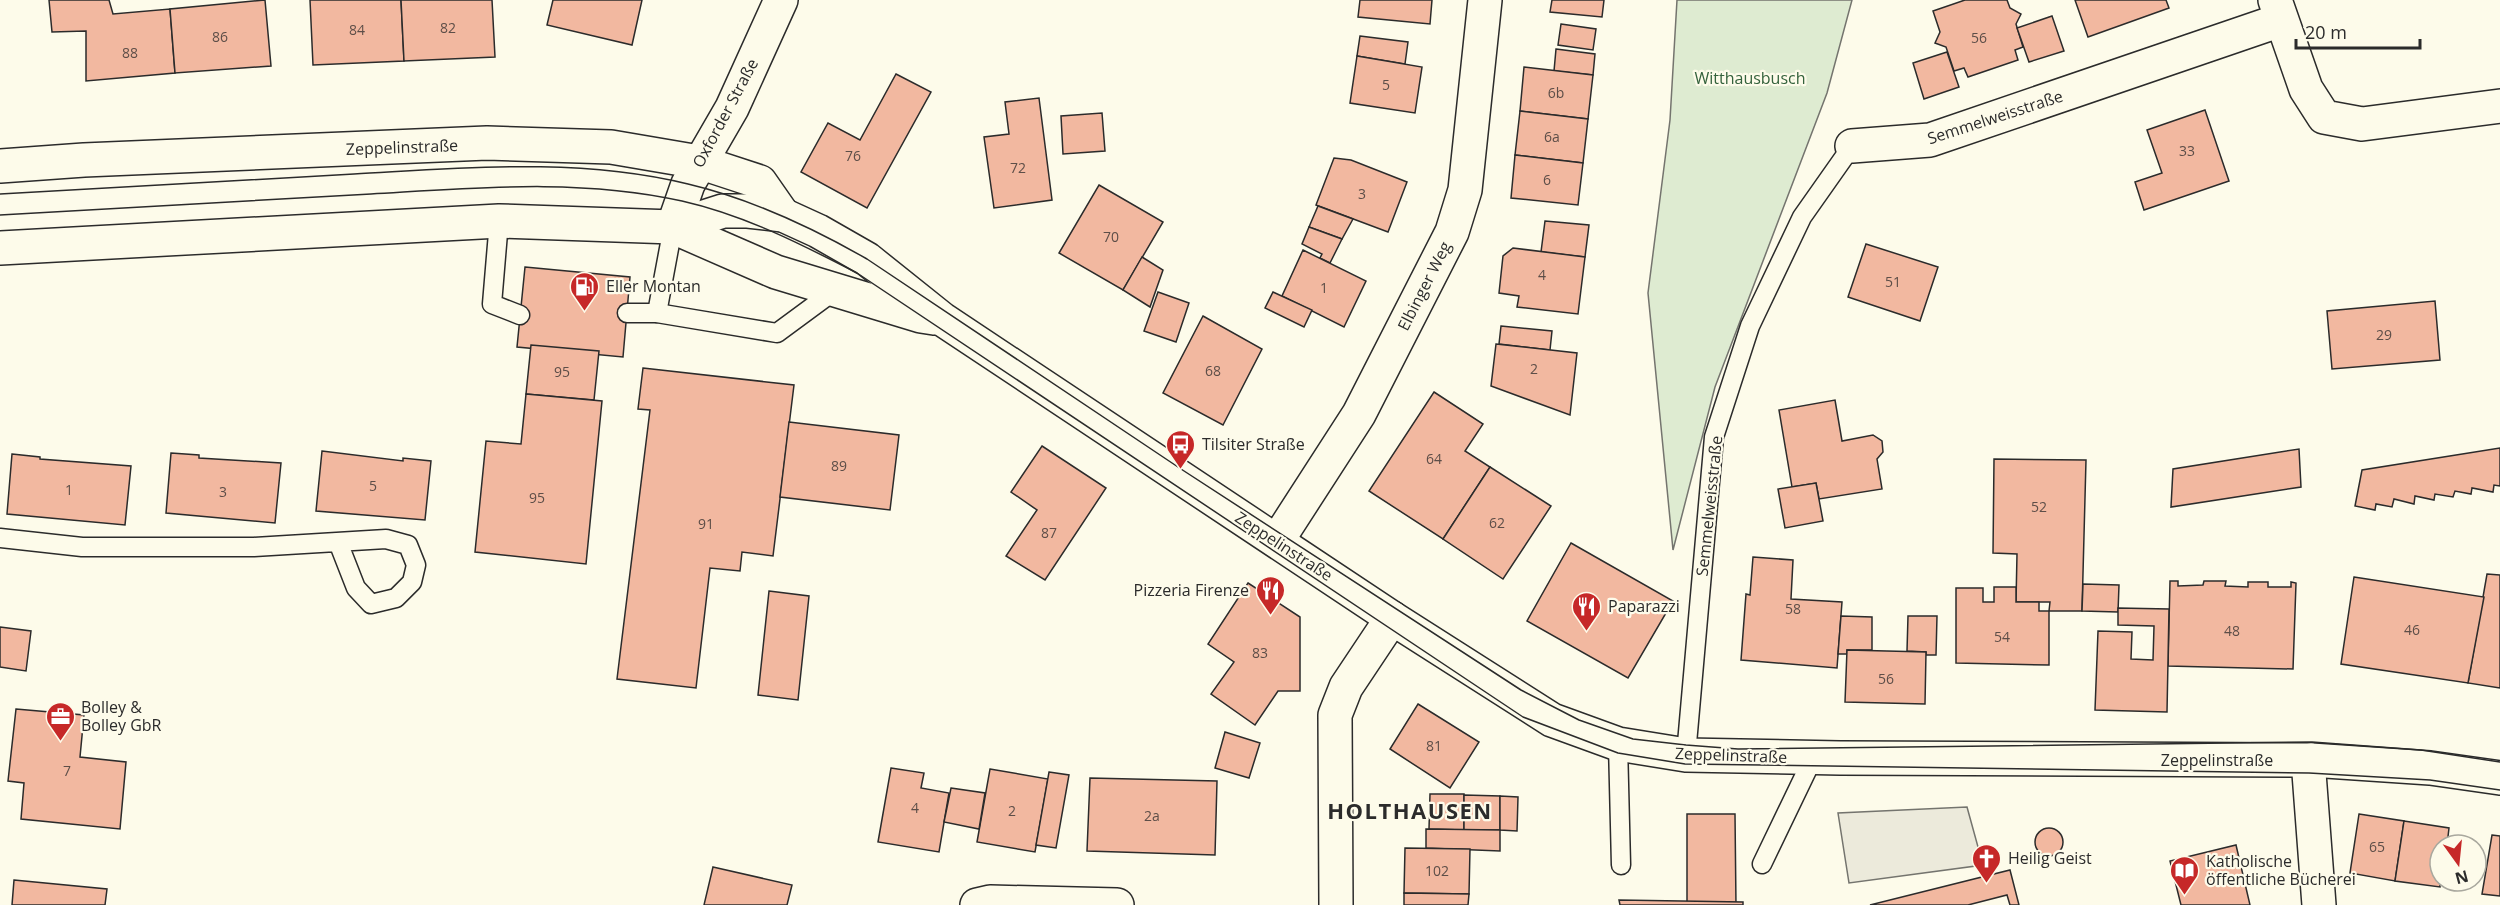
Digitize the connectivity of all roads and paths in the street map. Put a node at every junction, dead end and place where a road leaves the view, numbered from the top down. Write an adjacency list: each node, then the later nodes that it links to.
1 (781, 0): 6 (street, Oxforder Straße)
2 (1485, 0): 18 (street, Elbinger Weg)
3 (2278, 10): 4 (street); 5 (street, Semmelweisstraße)
4 (2500, 106)
5 (1852, 146): 22 (lane, Semmelweisstraße)
6 (699, 162): 7 (street, Zeppelinstraße); 8 (street, Zeppelinstraße); 10 (street, Oxforder Straße)
7 (0, 166)
8 (783, 215): 10 (street, Zeppelinstraße); 16 (street, Zeppelinstraße)
9 (499, 221): 10 (street, Zeppelinstraße); 11 (street, Zeppelinstraße); 15 (lane)
10 (673, 227): 12 (street, Zeppelinstraße); 14 (lane)
11 (0, 248)
12 (834, 291): 14 (lane); 16 (street, Zeppelinstraße)
13 (627, 313): 14 (lane)
14 (657, 313)
15 (520, 315)
16 (942, 319): 18 (street, Zeppelinstraße)
17 (0, 538): 19 (lane)
18 (1277, 541): 20 (street, Zeppelinstraße)
19 (338, 542): 19 (lane)
20 (1392, 618): 21 (street, Zeppelinstraße); 30 (street)
21 (1618, 744): 22 (street, Zeppelinstraße); 27 (lane)
22 (1686, 755): 23 (street, Zeppelinstraße)
23 (1813, 758): 24 (street, Zeppelinstraße); 26 (lane)
24 (2311, 760): 25 (street, Zeppelinstraße); 31 (street)
25 (2500, 778)
26 (1762, 864)
27 (1621, 865)
28 (977, 905): 29 (street)
29 (1117, 905)
30 (1336, 905)
31 (2319, 905)

